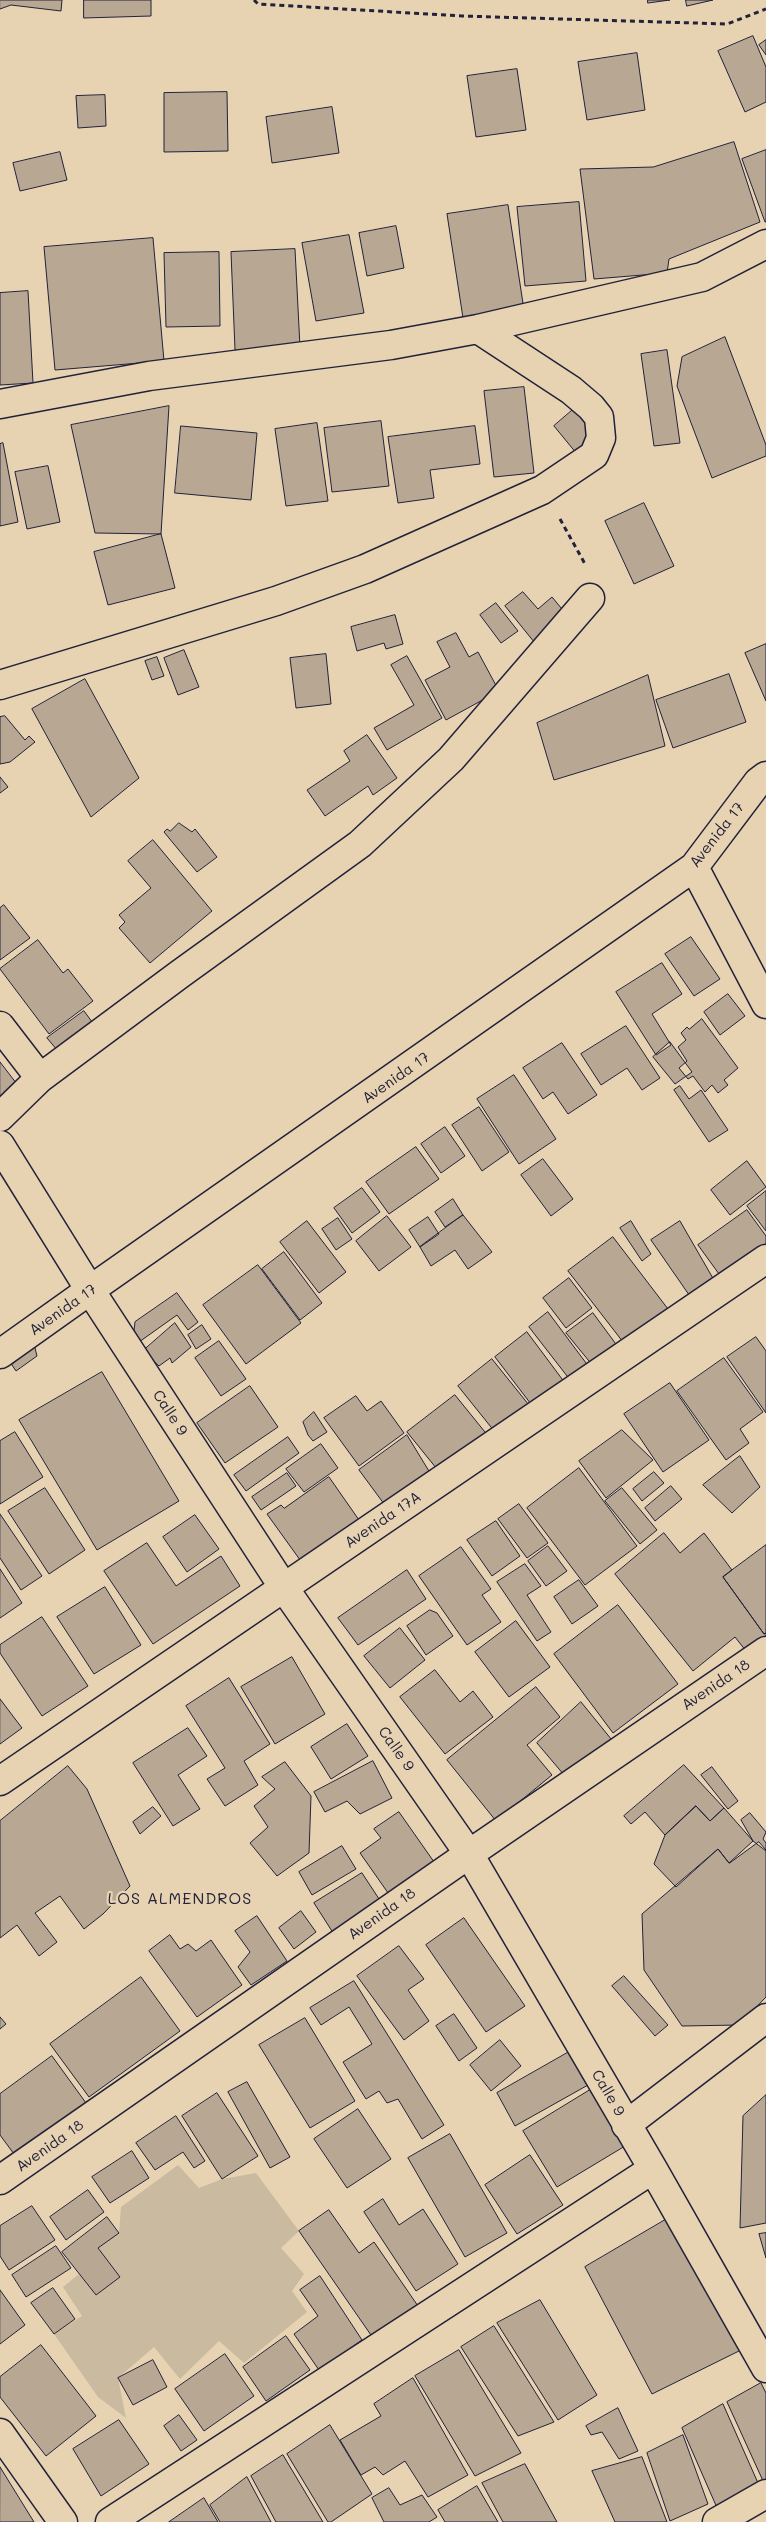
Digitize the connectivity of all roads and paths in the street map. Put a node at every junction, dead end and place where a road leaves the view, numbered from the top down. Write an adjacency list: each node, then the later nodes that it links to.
1 (254, 0): 2 (path)
2 (766, 9)
3 (766, 244): 4 (street)
4 (478, 329): 5 (street); 6 (street)
5 (0, 404)
6 (542, 490): 7 (path); 8 (street)
7 (590, 598): 13 (street)
8 (0, 685)
9 (766, 776): 10 (street, Avenida 17)
10 (694, 867): 11 (street); 17 (street, Avenida 17)
11 (766, 1004)
12 (0, 1026): 13 (street)
13 (40, 1078): 14 (street)
14 (0, 1117)
15 (0, 1145): 17 (street, Calle 9)
16 (766, 1258): 19 (street, Avenida 17A)
17 (90, 1290): 18 (street, Avenida 17); 19 (street, Calle 9)
18 (0, 1354)
19 (284, 1588): 21 (street, Avenida 17A); 22 (street, Calle 9)
20 (766, 1651): 22 (street, Avenida 18)
21 (0, 1781)
22 (468, 1854): 24 (street, Calle 9); 26 (street, Avenida 18)
23 (766, 2018): 24 (street)
24 (626, 2125): 25 (street, Calle 9)
25 (653, 2169): 27 (street, Calle 9); 31 (street)
26 (0, 2180)
27 (766, 2368)
28 (0, 2433): 30 (street)
29 (766, 2494): 32 (street)
30 (63, 2522)
31 (110, 2522)
32 (717, 2522)

